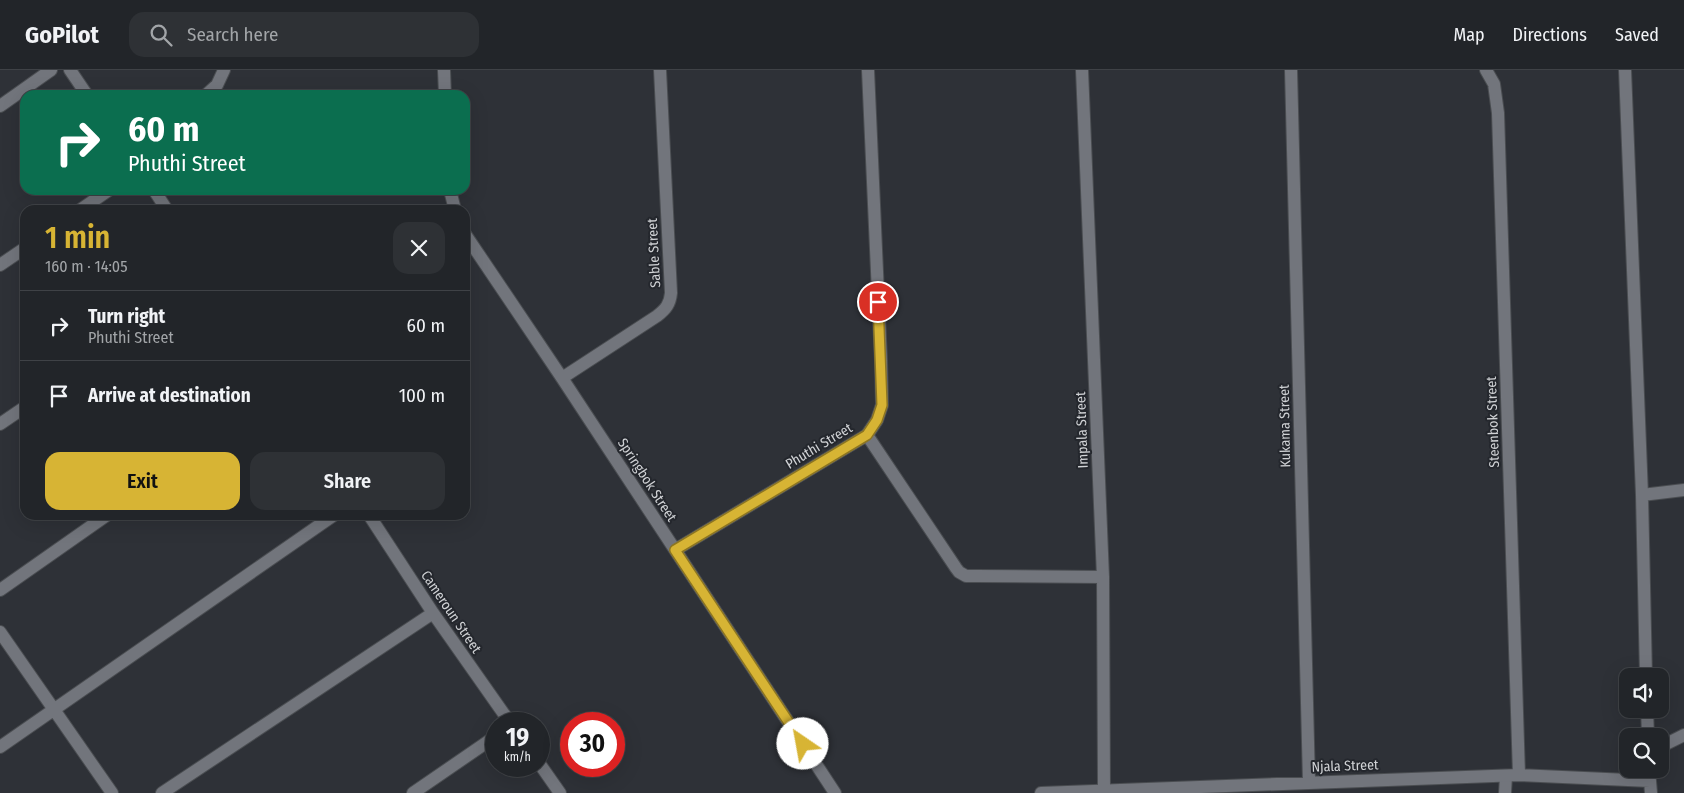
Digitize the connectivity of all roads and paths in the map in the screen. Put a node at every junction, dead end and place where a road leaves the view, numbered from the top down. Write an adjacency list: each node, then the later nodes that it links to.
1 (51, 70): 11 (street)
2 (70, 70): 12 (street)
3 (224, 70): 13 (street)
4 (444, 70): 14 (street)
5 (660, 70): 22 (street, Sable Street)
6 (868, 70): 25 (street, Phuthi Street)
7 (1082, 70): 32 (street, Impala Street)
8 (1291, 70): 46 (street, Kukama Street)
9 (1486, 70): 43 (street, Steenbok Street)
10 (1625, 70): 27 (street)
11 (23, 90)
12 (84, 90)
13 (212, 90)
14 (445, 90)
15 (20, 92): 16 (street)
16 (0, 106)
17 (102, 195): 18 (street)
18 (87, 205)
19 (470, 241): 22 (street, Springbok Street)
20 (20, 251): 21 (street)
21 (0, 265)
22 (562, 378): 31 (street, Springbok Street)
23 (20, 410): 24 (street)
24 (0, 424)
25 (867, 435): 31 (street, Phuthi Street); 32 (street)
26 (1684, 490): 27 (street)
27 (1642, 495): 36 (street)
28 (101, 520): 33 (street)
29 (327, 520): 37 (street)
30 (372, 520): 34 (street, Cameroun Street)
31 (675, 550): 52 (street, Springbok Street)
32 (1103, 576): 47 (street, Impala Street)
33 (0, 590)
34 (433, 613): 38 (street, Cameroun Street); 49 (street)
35 (0, 632): 37 (street)
36 (1646, 668)
37 (54, 711): 42 (street); 48 (street)
38 (503, 712)
39 (1684, 735): 40 (street)
40 (1669, 742)
41 (485, 744): 50 (street)
42 (0, 747)
43 (1513, 775): 45 (street, Njala Street); 46 (street, Njala Street); 54 (street, Steenbok Street)
44 (548, 777): 51 (street)
45 (1650, 781)
46 (1309, 782): 47 (street, Njala Street)
47 (1104, 790): 53 (street, Njala Street)
48 (112, 793)
49 (162, 793)
50 (413, 793)
51 (560, 793)
52 (835, 793)
53 (1041, 793)
54 (1505, 793)

